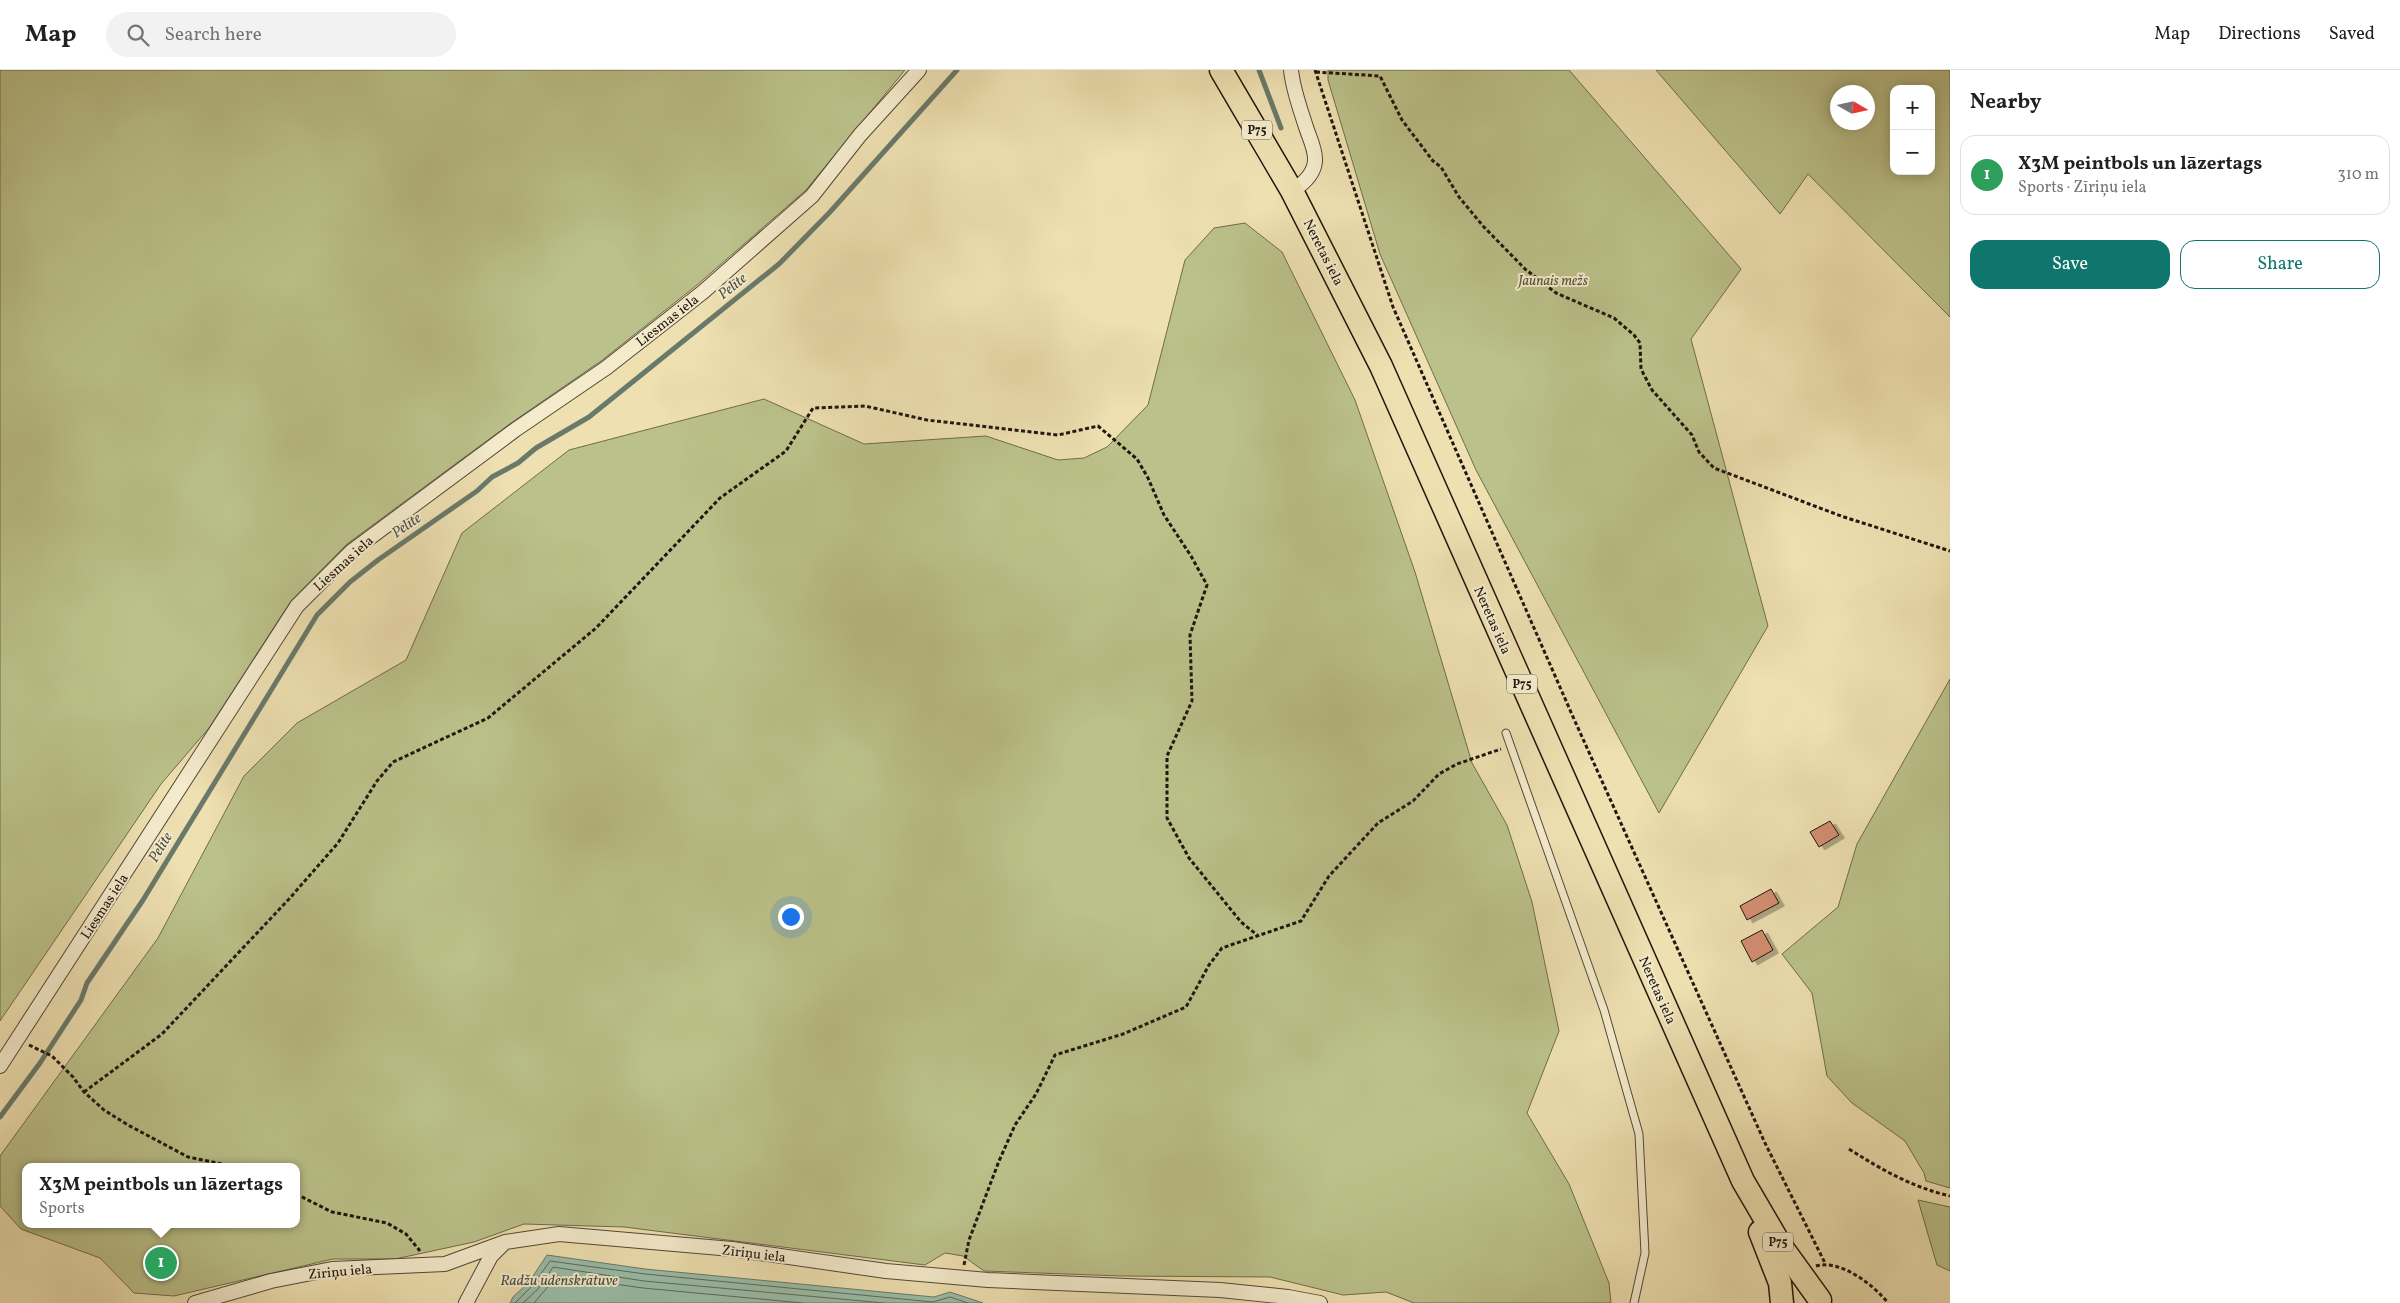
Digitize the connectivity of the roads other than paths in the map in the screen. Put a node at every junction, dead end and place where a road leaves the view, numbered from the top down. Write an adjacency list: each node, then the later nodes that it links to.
1 (919, 70): 6 (street, Liesmas iela)
2 (1221, 70): 4 (main road, Neretas iela / P75)
3 (1291, 70): 4 (street)
4 (1292, 191): 7 (main road, Neretas iela / P75)
5 (1506, 733): 13 (lane)
6 (0, 1066)
7 (1743, 1181): 9 (main road, Neretas iela / P75); 14 (main road, Neretas iela)
8 (505, 1242): 10 (street, Zīriņu iela); 11 (street); 12 (street, Zīriņu iela)
9 (1820, 1302)
10 (195, 1303)
11 (466, 1303)
12 (1320, 1303)
13 (1634, 1303)
14 (1782, 1303)

